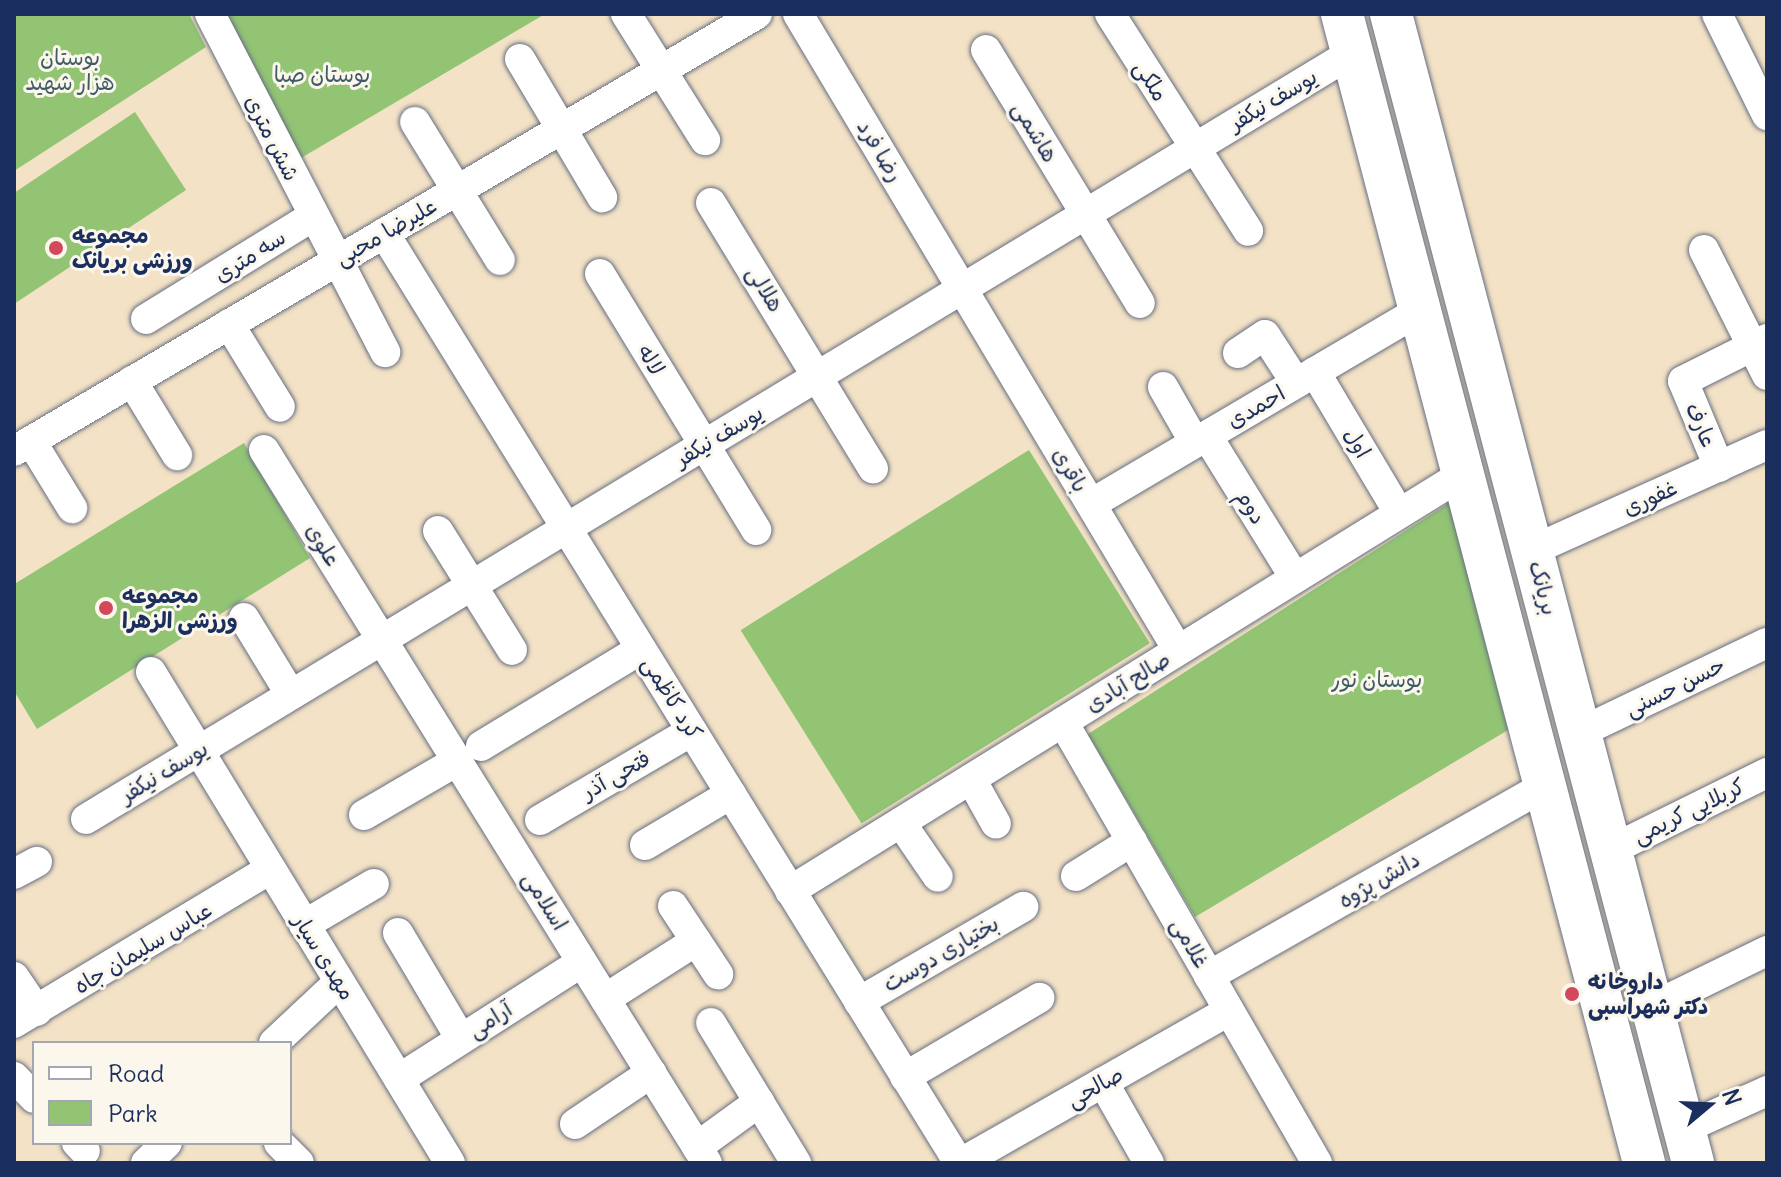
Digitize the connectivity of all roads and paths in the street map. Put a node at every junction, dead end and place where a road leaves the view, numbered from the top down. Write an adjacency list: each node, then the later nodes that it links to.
1 (210, 14): 21 (street, شش متری)
2 (626, 14): 11 (street)
3 (757, 14): 11 (street, علیرضا محبی)
4 (798, 14): 28 (street, رضا فرد)
5 (1110, 14): 16 (street, ملکی)
6 (1717, 14): 12 (street)
7 (1394, 27): 8 (main road); 57 (main road, بریانک)
8 (1347, 33): 16 (street, یوسف نیکفر); 30 (main road, بریانک)
9 (986, 50): 20 (street, هاشمی)
10 (520, 59): 14 (street)
11 (661, 71): 14 (street, علیرضا محبی); 15 (street)
12 (1767, 115)
13 (415, 122): 17 (street)
14 (561, 130): 17 (street, علیرضا محبی); 18 (street)
15 (705, 140)
16 (1193, 149): 20 (street, یوسف نیکفر); 22 (street, ملکی)
17 (456, 191): 23 (street, علیرضا محبی); 25 (street)
18 (602, 197)
19 (711, 203): 37 (street, هلالی)
20 (1084, 215): 28 (street, یوسف نیکفر); 29 (street, هاشمی)
21 (312, 217): 26 (street, شش متری); 31 (street, سه متری)
22 (1248, 231)
23 (384, 233): 26 (street, علیرضا محبی); 54 (street, کرد کاظمی)
24 (1704, 250): 33 (street)
25 (500, 260)
26 (335, 262): 32 (street, علیرضا محبی); 34 (street, شش متری)
27 (600, 274): 45 (street, لاله)
28 (962, 288): 37 (street, یوسف نیکفر); 51 (street, باقری)
29 (1140, 303)
30 (1421, 310): 38 (street, احمدی); 50 (main road, بریانک)
31 (146, 319)
32 (229, 324): 39 (street, علیرضا محبی); 41 (street)
33 (1760, 342): 36 (street); 48 (street, عارف)
34 (385, 352)
35 (1238, 353): 38 (street, اول)
36 (1767, 375)
37 (818, 376): 45 (street, یوسف نیکفر); 49 (street, هلالی)
38 (1306, 378): 42 (street, احمدی); 53 (street, اول)
39 (132, 381): 44 (street, علیرضا محبی); 47 (street)
40 (1163, 387): 42 (street, دوم)
41 (280, 407)
42 (1201, 439): 51 (street, احمدی); 58 (street, دوم)
43 (1767, 445): 48 (street, غفوری)
44 (22, 446): 52 (street)
45 (703, 446): 54 (street, یوسف نیکفر); 55 (street, لاله)
46 (264, 450): 61 (street, علوی)
47 (177, 455)
48 (1719, 467): 57 (street, غفوری)
49 (873, 468)
50 (1465, 473): 53 (street, صالح آبادی); 75 (main road, بریانک)
51 (1091, 504): 65 (street, باقری)
52 (72, 508)
53 (1399, 513): 58 (street, صالح آبادی)
54 (566, 528): 59 (street, یوسف نیکفر); 63 (street, کرد کاظمی)
55 (756, 530)
56 (438, 531): 59 (street)
57 (1533, 550): 70 (main road, بریانک)
58 (1295, 578): 65 (street, صالح آبادی)
59 (474, 585): 61 (street, یوسف نیکفر); 64 (street)
60 (244, 618): 67 (street)
61 (382, 640): 67 (street, یوسف نیکفر); 72 (street, اسلامی)
62 (1767, 643): 70 (street, حسن حسنی)
63 (641, 649): 69 (street, کرد کاظمی); 72 (street)
64 (512, 650)
65 (1178, 650): 68 (street, صالح آبادی)
66 (151, 672): 71 (street, مهدی سیار)
67 (291, 695): 71 (street, یوسف نیکفر)
68 (1063, 722): 74 (street, صالح آبادی); 82 (street, غلامی)
69 (692, 731): 76 (street, کرد کاظمی); 79 (street, فتحی آذر)
70 (1583, 731): 84 (main road, بریانک)
71 (198, 752): 78 (street, یوسف نیکفر); 85 (street, مهدی سیار)
72 (469, 754): 77 (street); 96 (street, اسلامی)
73 (1767, 773): 84 (street, کربلایی کریمی)
74 (971, 779): 80 (street, صالح آبادی); 81 (street)
75 (1548, 784): 98 (street, دانش پژوه); 130 (main road, بریانک)
76 (731, 794): 83 (street); 89 (street, کرد کاظمی)
77 (364, 815)
78 (86, 819)
79 (540, 820)
80 (901, 823): 87 (street); 89 (street, صالح آبادی)
81 (996, 824)
82 (1132, 841): 86 (street); 98 (street, غلامی)
83 (645, 845)
84 (1611, 850): 104 (main road, بریانک)
85 (270, 869): 92 (street, مهدی سیار); 106 (street, عباس سلیمان جاه)
86 (1075, 876)
87 (938, 877)
88 (374, 884): 92 (street)
89 (790, 891): 103 (street, کرد کاظمی)
90 (673, 906): 94 (street)
91 (1023, 907): 103 (street, بختیاری دوست)
92 (304, 925): 100 (street, مهدی سیار)
93 (398, 933): 108 (street)
94 (696, 941): 97 (street); 102 (street)
95 (1767, 951): 104 (street)
96 (582, 962): 102 (street, اسلامی); 108 (street, آرامی)
97 (718, 974)
98 (1209, 976): 105 (street, غلامی)
99 (14, 977): 106 (street)
100 (339, 982): 109 (street); 113 (street, مهدی سیار)
101 (1039, 998): 112 (street)
102 (605, 999): 110 (street, اسلامی)
103 (859, 1002): 112 (street, کرد کاظمی)
104 (1652, 1007): 121 (main road, بریانک)
105 (1229, 1011): 114 (street, صالحی); 129 (street, غلامی)
106 (25, 1017)
107 (711, 1023): 117 (street)
108 (461, 1039): 113 (street, آرامی)
109 (276, 1041)
110 (651, 1073): 118 (street); 122 (street, اسلامی)
111 (14, 1077): 116 (street)
112 (905, 1077): 127 (street, کرد کاظمی)
113 (399, 1079): 125 (street, مهدی سیار)
114 (1103, 1082): 127 (street, صالحی); 128 (street)
115 (1767, 1091): 121 (street)
116 (32, 1096)
117 (759, 1102): 122 (street); 126 (street)
118 (575, 1124)
119 (165, 1145): 123 (street)
120 (281, 1145): 124 (street)
121 (1687, 1153)
122 (702, 1155)
123 (146, 1163)
124 (299, 1163)
125 (450, 1163)
126 (796, 1163)
127 (960, 1163)
128 (1149, 1163)
129 (1317, 1163)
130 (1644, 1163)

